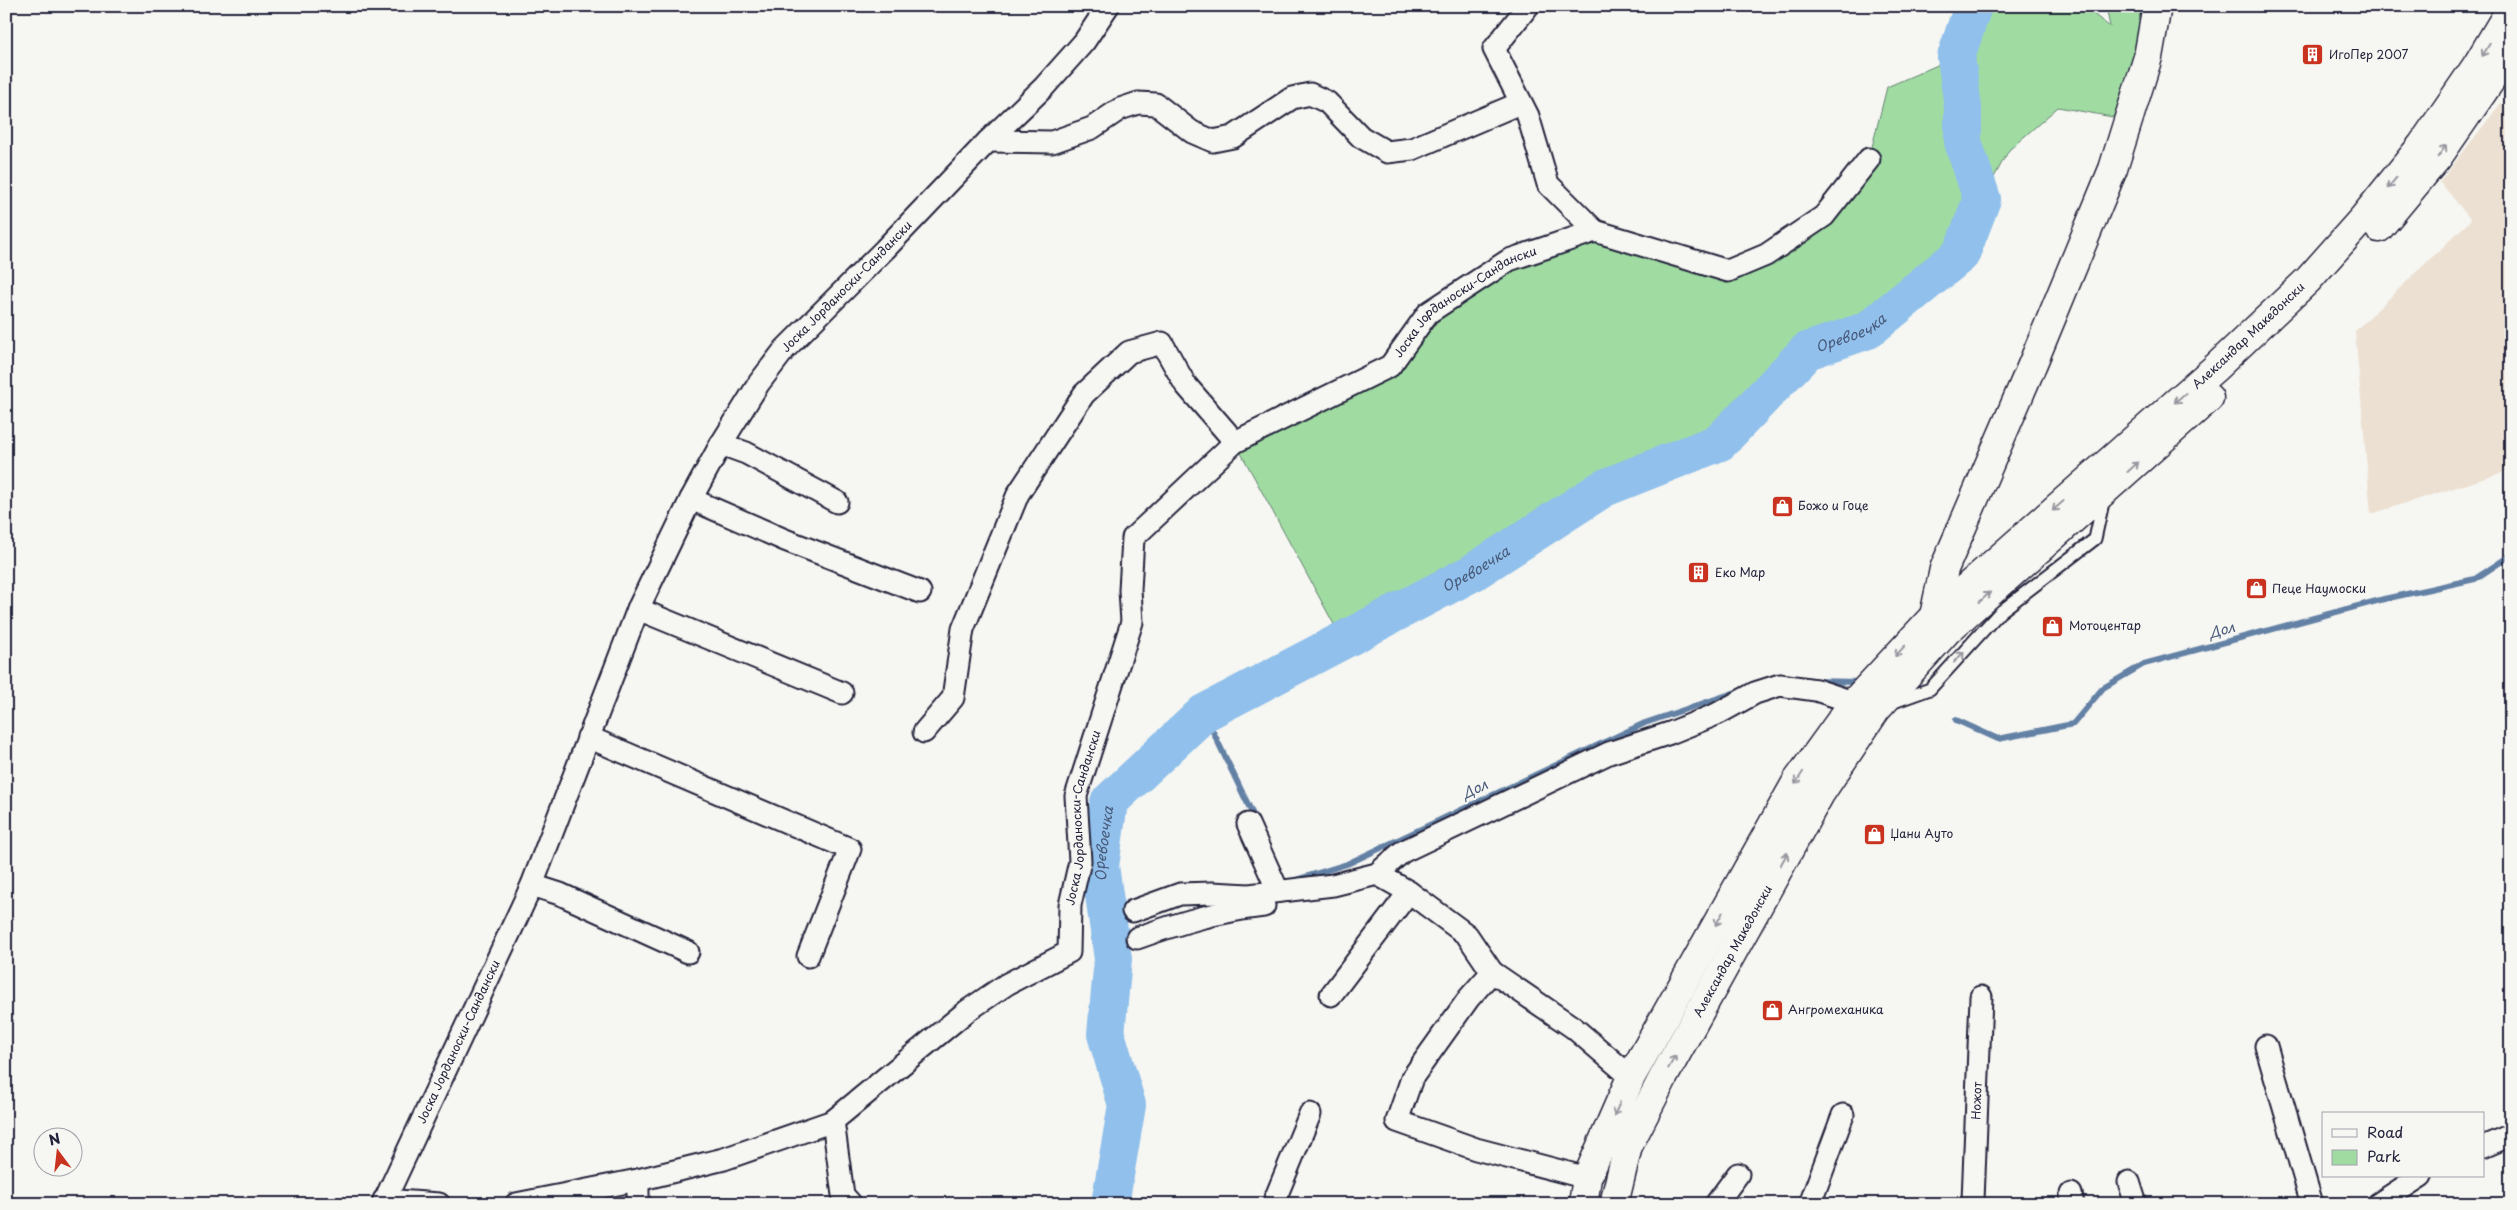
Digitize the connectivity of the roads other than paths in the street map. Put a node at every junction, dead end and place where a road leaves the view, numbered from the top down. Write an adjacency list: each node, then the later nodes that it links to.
1 (1108, 6): 7 (street, Јоска Јорданоски-Сандански)
2 (1528, 6): 6 (street)
3 (2157, 6): 17 (street, Александар Македонски)
4 (2511, 8): 17 (street, Александар Македонски, one-way to 17)
5 (2511, 51): 12 (street, Александар Македонски, one-way to 5)
6 (1520, 102): 7 (street); 9 (street)
7 (988, 141): 11 (street, Јоска Јорданоски-Сандански)
8 (1869, 159): 9 (street)
9 (1595, 231): 10 (street, Јоска Јорданоски-Сандански)
10 (1235, 442): 20 (street); 39 (street, Јоска Јорданоски-Сандански)
11 (721, 444): 13 (street, Јоска Јорданоски-Сандански); 14 (street)
12 (2106, 491): 17 (street, Александар Македонски, one-way to 12); 19 (lane, one-way to 12)
13 (691, 499): 15 (street); 16 (street, Јоска Јорданоски-Сандански)
14 (837, 502)
15 (920, 592)
16 (638, 609): 18 (street); 21 (street, Јоска Јорданоски-Сандански)
17 (1941, 623): 19 (street, Александар Македонски)
18 (842, 693)
19 (1865, 706): 23 (street); 36 (street, Александар Македонски, one-way to 36); 53 (street, Александар Македонски, one-way to 19)
20 (924, 732)
21 (588, 737): 24 (street, Јоска Јорданоски-Сандански); 31 (street)
22 (1248, 824): 26 (street)
23 (1377, 874): 25 (street); 27 (street)
24 (532, 885): 30 (street); 47 (street, Јоска Јорданоски-Сандански)
25 (1333, 885): 26 (street); 29 (street)
26 (1278, 891): 28 (street)
27 (1409, 892): 32 (street); 33 (street)
28 (1133, 910)
29 (1137, 938)
30 (688, 952)
31 (808, 956)
32 (1492, 972): 36 (street); 46 (street, Александар Македонски)
33 (1331, 996)
34 (1981, 997): 56 (street, Ножот)
35 (2266, 1046): 58 (street)
36 (1631, 1077): 46 (street, Александар Македонски, one-way to 46)
37 (1310, 1114): 52 (street)
38 (1843, 1115): 55 (street)
39 (833, 1121): 44 (street, Јоска Јорданоски-Сандански); 51 (street)
40 (2511, 1135): 41 (street)
41 (2484, 1147)
42 (1738, 1174): 54 (street)
43 (2419, 1178): 59 (street)
44 (638, 1180): 49 (street, Јоска Јорданоски-Сандански); 50 (street)
45 (2129, 1182): 57 (street)
46 (1585, 1191)
47 (384, 1202): 48 (street, Јоска Јорданоски-Сандански)
48 (439, 1204)
49 (516, 1204)
50 (638, 1204)
51 (852, 1204)
52 (1273, 1204)
53 (1614, 1204)
54 (1716, 1204)
55 (1810, 1204)
56 (1971, 1204)
57 (2136, 1204)
58 (2312, 1204)
59 (2378, 1204)

